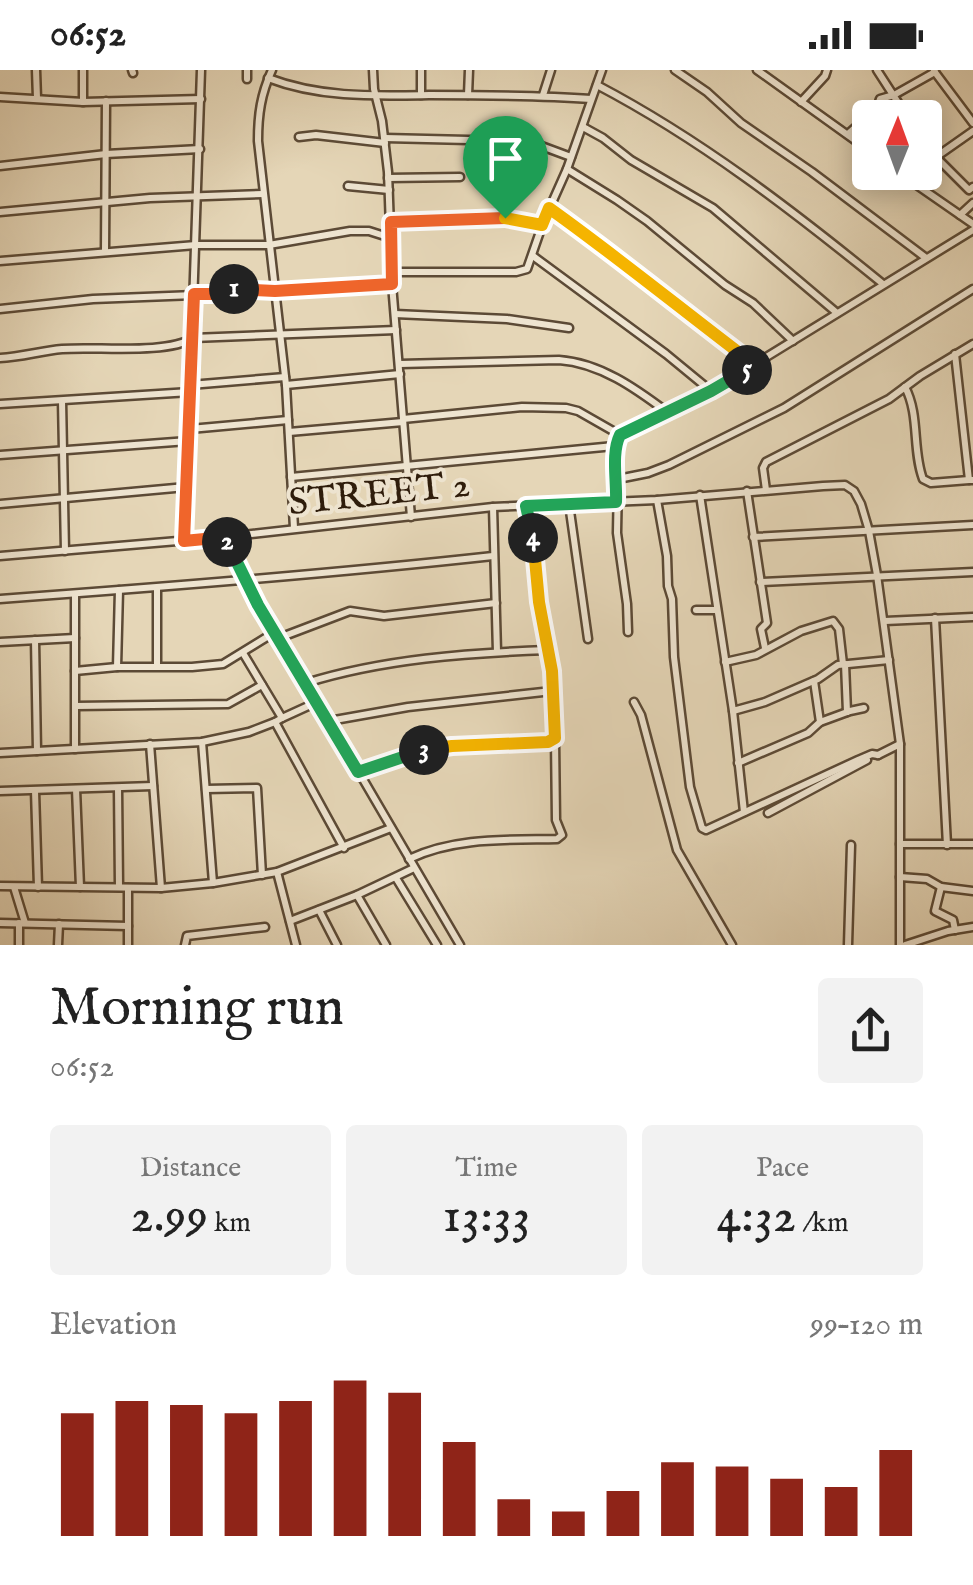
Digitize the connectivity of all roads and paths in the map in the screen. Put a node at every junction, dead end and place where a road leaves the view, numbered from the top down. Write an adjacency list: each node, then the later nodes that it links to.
1 (36, 70): 22 (street)
2 (83, 70): 27 (street)
3 (201, 70): 24 (street)
4 (372, 70): 19 (street)
5 (422, 70): 20 (street)
6 (469, 70): 16 (street)
7 (551, 70): 17 (street)
8 (602, 70): 15 (street)
9 (674, 70): 64 (street)
10 (757, 70): 28 (street)
11 (827, 70): 28 (street)
12 (878, 70): 18 (street)
13 (934, 71): 18 (street); 29 (street)
14 (270, 74): 19 (street); 49 (street)
15 (597, 84): 23 (street); 68 (street)
16 (468, 95): 17 (street); 20 (street)
17 (544, 95): 23 (street)
18 (894, 95): 25 (street); 32 (street)
19 (376, 96): 20 (street); 35 (street)
20 (421, 96)
21 (0, 97): 22 (street)
22 (36, 98): 27 (street)
23 (591, 98): 30 (street)
24 (201, 99): 26 (street); 36 (street)
25 (897, 100)
26 (106, 101): 27 (street); 38 (street)
27 (83, 102)
28 (802, 102): 32 (street)
29 (973, 123)
30 (583, 126): 39 (street); 73 (street)
31 (973, 131): 37 (street)
32 (848, 134): 34 (street)
33 (299, 137): 35 (street)
34 (852, 137)
35 (384, 140): 39 (street); 44 (street)
36 (200, 149): 38 (street); 50 (street)
37 (942, 153)
38 (106, 154): 41 (street); 51 (street)
39 (570, 157): 42 (street)
40 (942, 163): 48 (street)
41 (0, 166)
42 (567, 169): 53 (street); 79 (street)
43 (460, 177): 44 (street)
44 (388, 178): 46 (street)
45 (348, 186): 46 (street)
46 (389, 190): 56 (street)
47 (925, 190): 55 (street)
48 (972, 191)
49 (264, 194): 50 (street); 61 (street)
50 (197, 196): 51 (street); 60 (street)
51 (105, 202): 54 (street); 62 (street)
52 (973, 203): 55 (street)
53 (549, 208): 57 (street); 83 (street)
54 (0, 212)
55 (960, 214): 58 (street)
56 (391, 222): 57 (street); 59 (street)
57 (542, 225): 63 (street)
58 (973, 227): 64 (street)
59 (392, 238): 61 (street); 66 (street)
60 (196, 245): 61 (street); 62 (street); 71 (street)
61 (269, 245): 70 (street)
62 (105, 251): 65 (street)
63 (533, 256): 66 (street); 88 (street)
64 (926, 258): 68 (street)
65 (0, 261)
66 (392, 272): 67 (street)
67 (392, 284): 70 (street); 74 (street)
68 (883, 284): 73 (street)
69 (973, 289): 103 (street)
70 (275, 291): 71 (street); 77 (street)
71 (194, 294): 72 (street); 78 (street)
72 (0, 309)
73 (838, 313): 79 (street)
74 (395, 314): 75 (street); 76 (street)
75 (569, 328)
76 (396, 330): 77 (street); 84 (street)
77 (281, 336): 78 (street); 85 (street)
78 (193, 338): 82 (street); 87 (street)
79 (792, 342): 83 (street)
80 (973, 344): 81 (street)
81 (955, 354): 86 (street); 104 (street)
82 (0, 358)
83 (755, 365): 88 (street)
84 (400, 369): 85 (street); 91 (street); 93 (street)
85 (285, 381): 87 (street); 92 (street)
86 (905, 387): 104 (street); 106 (street)
87 (190, 388): 89 (street); 94 (street)
88 (711, 391): 91 (street)
89 (62, 401): 90 (street); 99 (street)
90 (0, 404)
91 (668, 413): 96 (street)
92 (288, 420): 94 (street); 95 (street)
93 (403, 420): 95 (street); 96 (street); 101 (street)
94 (190, 429): 97 (street)
95 (289, 432): 102 (street)
96 (620, 435): 98 (street)
97 (188, 441): 99 (street); 105 (street)
98 (614, 446): 101 (street); 103 (street)
99 (63, 451): 100 (street); 109 (street)
100 (0, 456)
101 (407, 468): 102 (street); 116 (street)
102 (291, 478): 118 (street)
103 (618, 480): 111 (street)
104 (971, 480)
105 (186, 487): 109 (street); 122 (street)
106 (766, 490): 107 (street, STREET 2); 119 (street, STREET 2)
107 (747, 491): 108 (street, STREET 2); 121 (street)
108 (700, 495): 110 (street, STREET 2); 136 (street)
109 (64, 498): 112 (street); 123 (street)
110 (657, 500): 111 (street, STREET 2); 185 (street)
111 (616, 502): 113 (street, STREET 2); 140 (street)
112 (0, 504)
113 (569, 504): 114 (street, STREET 2); 144 (street)
114 (526, 506): 115 (street, STREET 2); 147 (street)
115 (493, 507): 116 (street, STREET 2); 125 (street)
116 (411, 517): 118 (street, STREET 2)
117 (973, 525): 119 (street)
118 (294, 528): 120 (street, STREET 2)
119 (869, 531): 121 (street); 127 (street)
120 (225, 537): 122 (street, STREET 2); 128 (street)
121 (753, 537): 129 (street)
122 (184, 541): 123 (street, STREET 2)
123 (65, 551): 124 (street, STREET 2)
124 (0, 556)
125 (493, 556): 128 (street); 134 (street)
126 (973, 572): 127 (street)
127 (878, 575): 129 (street); 139 (street)
128 (246, 581): 130 (street); 141 (street)
129 (760, 582): 146 (street)
130 (157, 588): 131 (street); 153 (street)
131 (119, 590): 132 (street); 154 (street)
132 (76, 594): 133 (street); 142 (street)
133 (0, 599)
134 (496, 603): 141 (street); 148 (street)
135 (696, 610): 136 (street)
136 (717, 610): 151 (street)
137 (935, 618): 138 (street); 139 (street); 190 (street)
138 (973, 618)
139 (885, 621): 150 (street)
140 (628, 632)
141 (277, 635): 149 (street); 157 (street)
142 (75, 638): 143 (street); 155 (street)
143 (35, 640): 145 (street); 174 (street)
144 (588, 640)
145 (0, 642)
146 (765, 648): 151 (street); 152 (street)
147 (548, 650): 148 (street); 159 (street)
148 (497, 652): 157 (street)
149 (243, 653): 153 (street); 158 (street)
150 (890, 660): 152 (street); 172 (street)
151 (725, 662): 164 (street)
152 (844, 664): 156 (street); 165 (street)
153 (157, 665): 154 (street)
154 (117, 667): 155 (street)
155 (75, 671): 162 (street)
156 (814, 681): 164 (street); 168 (street)
157 (306, 683): 160 (street)
158 (262, 685): 162 (street); 166 (street)
159 (552, 691): 167 (street); 169 (street)
160 (318, 702): 166 (street); 167 (street)
161 (634, 702): 228 (street)
162 (76, 706): 173 (street)
163 (864, 708): 165 (street)
164 (733, 711): 177 (street)
165 (848, 712): 168 (street)
166 (279, 720): 170 (street); 192 (street)
167 (330, 722): 178 (street)
168 (820, 722): 177 (street)
169 (555, 738): 178 (street); 193 (street)
170 (202, 742): 171 (street); 182 (street)
171 (150, 744): 173 (street); 179 (street)
172 (900, 744): 176 (street); 188 (street)
173 (74, 748): 174 (street)
174 (37, 751): 175 (street)
175 (0, 753)
176 (878, 755): 185 (street); 186 (street)
177 (738, 763): 185 (street)
178 (358, 772): 187 (street)
179 (154, 786): 180 (street); 207 (street)
180 (118, 788): 181 (street); 205 (street)
181 (76, 789): 184 (street); 204 (street)
182 (206, 789): 196 (street); 199 (street)
183 (0, 791): 184 (street)
184 (35, 791): 202 (street)
185 (744, 812)
186 (768, 813)
187 (391, 828): 192 (street); 193 (street)
188 (900, 844): 190 (street); 197 (street)
189 (973, 844): 190 (street)
190 (947, 845)
191 (852, 846): 229 (street)
192 (344, 848): 195 (street)
193 (409, 860): 194 (street)
194 (414, 868): 198 (street); 227 (street)
195 (277, 872): 196 (street); 211 (street)
196 (262, 875): 199 (street)
197 (900, 877): 203 (street); 230 (street)
198 (396, 878): 209 (street); 226 (street)
199 (213, 883): 207 (street)
200 (0, 886): 201 (street)
201 (14, 886): 202 (street); 213 (street)
202 (38, 886): 204 (street)
203 (941, 886): 208 (street); 218 (street)
204 (80, 887): 205 (street)
205 (119, 888): 206 (street)
206 (128, 888): 207 (street); 215 (street)
207 (162, 888)
208 (973, 892)
209 (357, 895): 210 (street); 225 (street)
210 (319, 910): 211 (street); 224 (street)
211 (290, 922): 223 (street)
212 (0, 923): 213 (street)
213 (22, 923): 214 (street); 219 (street)
214 (59, 924): 215 (street); 220 (street)
215 (128, 926): 221 (street)
216 (973, 926): 218 (street)
217 (265, 927): 222 (street)
218 (954, 930): 230 (street)
219 (19, 945)
220 (58, 945)
221 (128, 945)
222 (185, 945)
223 (296, 945)
224 (338, 945)
225 (386, 945)
226 (437, 945)
227 (460, 945)
228 (732, 945)
229 (848, 945)
230 (903, 945)

